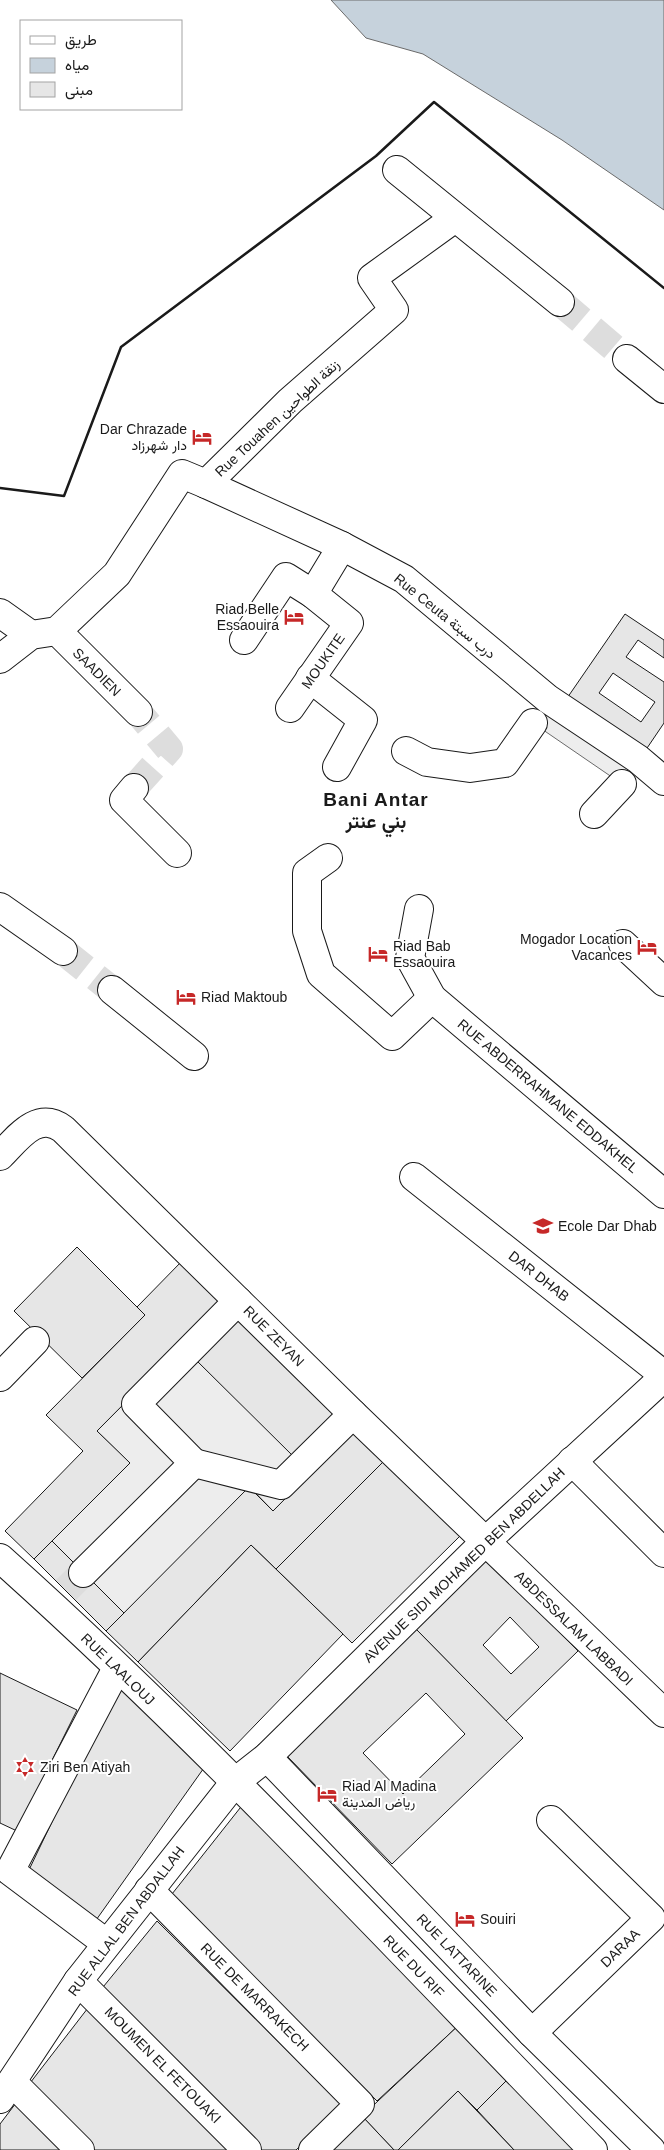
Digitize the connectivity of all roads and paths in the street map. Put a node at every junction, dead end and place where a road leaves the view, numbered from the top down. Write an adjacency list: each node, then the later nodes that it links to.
1 (397, 170): 2 (street)
2 (455, 218): 3 (street); 6 (street, Rue Touahen زنقة الطواحين)
3 (560, 302)
4 (627, 359): 5 (street)
5 (664, 389)
6 (206, 484): 7 (street, Rue Ceuta درب سبتة); 10 (street, Rue Touahen زنقة الطواحين)
7 (342, 546): 8 (street); 19 (street, Rue Ceuta درب سبتة)
8 (313, 594): 11 (street); 13 (street, MOUKITE)
9 (0, 613): 10 (street, SAADIEN)
10 (44, 633): 12 (street, Rue Touahen زنقة الطواحين); 15 (street, SAADIEN)
11 (244, 640)
12 (0, 659)
13 (310, 678): 14 (street, MOUKITE); 18 (street)
14 (290, 708)
15 (138, 712)
16 (533, 723): 17 (street)
17 (406, 751)
18 (337, 767)
19 (664, 781)
20 (622, 784): 22 (street)
21 (134, 788): 23 (street)
22 (594, 814)
23 (177, 853)
24 (328, 858): 31 (street)
25 (0, 907): 28 (street)
26 (419, 909): 31 (street, RUE ABDERRAHMANE EDDAKHEL)
27 (623, 944): 29 (street)
28 (63, 951)
29 (664, 982)
30 (112, 990): 32 (street)
31 (432, 998): 35 (street, RUE ABDERRAHMANE EDDAKHEL)
32 (194, 1056)
33 (0, 1156): 36 (street, RUE ZEYAN)
34 (414, 1177): 38 (street, DAR DHAB)
35 (664, 1194)
36 (238, 1301): 40 (street, RUE ZEYAN); 42 (street)
37 (35, 1341): 39 (street)
38 (664, 1376): 41 (street, AVENUE SIDI MOHAMED BEN ABDELLAH)
39 (0, 1377)
40 (353, 1414): 42 (street); 43 (street, RUE ZEYAN)
41 (572, 1461): 43 (street, AVENUE SIDI MOHAMED BEN ABDELLAH); 44 (street)
42 (194, 1463): 46 (street)
43 (485, 1542): 48 (street, ABDESSALAM LABBADI); 49 (street, AVENUE SIDI MOHAMED BEN ABDELLAH)
44 (664, 1553)
45 (0, 1558): 46 (street, RUE LAALOUJ)
46 (67, 1589): 47 (street, RUE LAALOUJ)
47 (117, 1668): 50 (street, RUE LAALOUJ); 53 (street)
48 (664, 1713)
49 (267, 1757): 50 (street, RUE ALLAL BEN ABDALLAH); 55 (street, RUE LATTARINE)
50 (235, 1782): 52 (street, RUE ALLAL BEN ABDALLAH); 60 (street, RUE DU RIF)
51 (551, 1820): 55 (street, DARAA)
52 (149, 1890): 53 (street, RUE ALLAL BEN ABDALLAH); 59 (street, RUE DE MARRAKECH)
53 (106, 1943): 54 (street, RUE ALLAL BEN ABDALLAH)
54 (78, 1981): 56 (street, RUE ALLAL BEN ABDALLAH); 58 (street, MOUMEN EL FETOUAKI)
55 (532, 2033): 61 (street, RUE LATTARINE)
56 (3, 2094): 57 (street)
57 (80, 2150)
58 (247, 2150)
59 (313, 2150)
60 (593, 2150)
61 (651, 2150)

